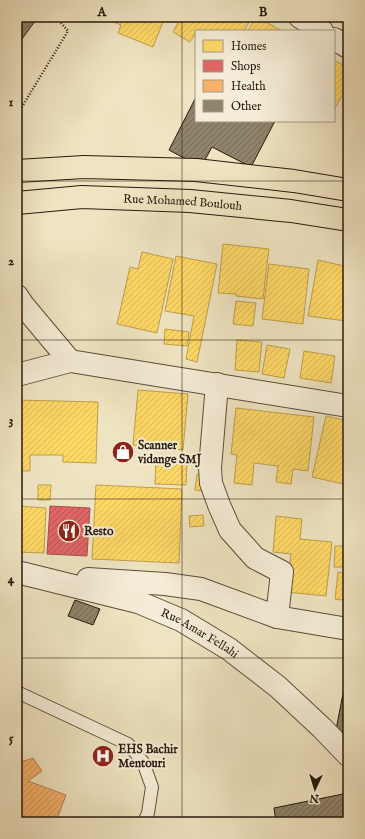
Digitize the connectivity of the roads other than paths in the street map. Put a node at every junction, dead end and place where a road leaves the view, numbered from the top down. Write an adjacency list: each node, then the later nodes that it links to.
1 (300, 17): 2 (street)
2 (320, 30)
3 (335, 40): 4 (street)
4 (348, 47)
5 (17, 171): 6 (main road)
6 (348, 190)
7 (17, 203): 8 (main road, Rue Mohamed Boulouh)
8 (348, 220)
9 (17, 296): 10 (street)
10 (70, 361): 11 (street); 12 (street)
11 (17, 375)
12 (217, 384): 13 (street); 15 (street)
13 (348, 406)
14 (25, 574): 15 (street); 18 (street, Rue Amar Fellahi)
15 (277, 617): 16 (street)
16 (348, 630)
17 (17, 692): 19 (lane)
18 (348, 755)
19 (144, 822)

